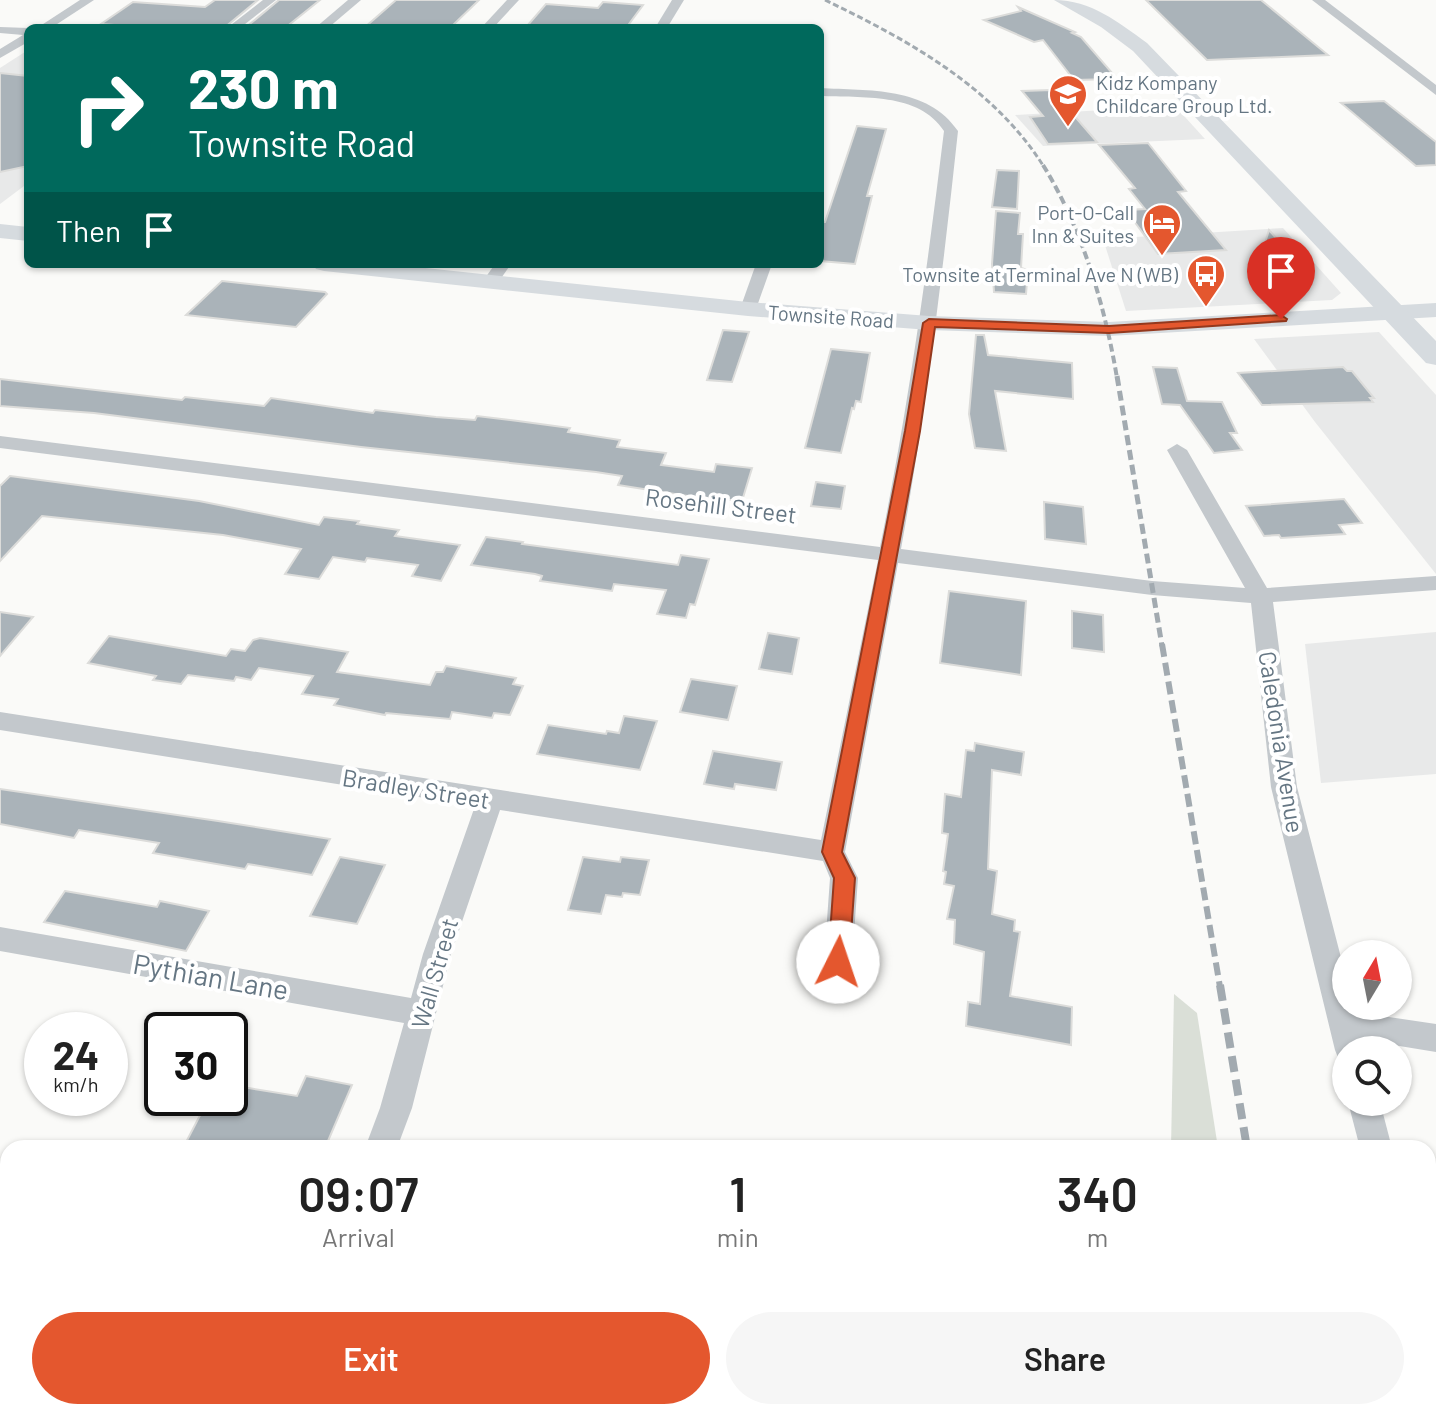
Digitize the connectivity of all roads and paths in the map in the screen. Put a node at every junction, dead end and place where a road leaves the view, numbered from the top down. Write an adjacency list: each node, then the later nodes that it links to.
1 (88, 0): 8 (street)
2 (270, 0): 9 (street)
3 (355, 0): 10 (street)
4 (513, 0): 11 (street)
5 (678, 0): 12 (street)
6 (1063, 0): 26 (main road)
7 (1318, 0): 17 (street)
8 (49, 24)
9 (238, 24)
10 (326, 24)
11 (491, 24)
12 (663, 24)
13 (0, 30): 14 (street)
14 (24, 33)
15 (24, 37): 16 (street)
16 (0, 54)
17 (1436, 91)
18 (824, 92): 27 (street)
19 (0, 231): 20 (street)
20 (24, 234)
21 (410, 268): 23 (street, Townsite Road)
22 (763, 268): 24 (street)
23 (497, 272): 24 (street, Townsite Road)
24 (748, 309): 27 (street, Townsite Road)
25 (1436, 310): 26 (street, Townsite Road)
26 (1394, 312): 27 (street, Townsite Road); 28 (main road)
27 (929, 323): 31 (street)
28 (1436, 357)
29 (0, 442): 31 (street, Rosehill Street)
30 (1177, 450): 33 (street, Caledonia Avenue)
31 (887, 552): 33 (street, Rosehill Street); 36 (street)
32 (1436, 583): 33 (street, Rosehill Street)
33 (1261, 596): 40 (street, Caledonia Avenue)
34 (0, 721): 35 (street, Bradley Street)
35 (490, 800): 36 (street, Bradley Street); 39 (street, Wall Street)
36 (832, 852): 38 (street)
37 (0, 939): 39 (street, Pythian Lane)
38 (838, 962)
39 (421, 1013): 44 (street, Wall Street)
40 (1347, 1036)
41 (1412, 1038): 42 (street)
42 (1436, 1038)
43 (1368, 1116): 45 (street)
44 (384, 1140)
45 (1374, 1140)

